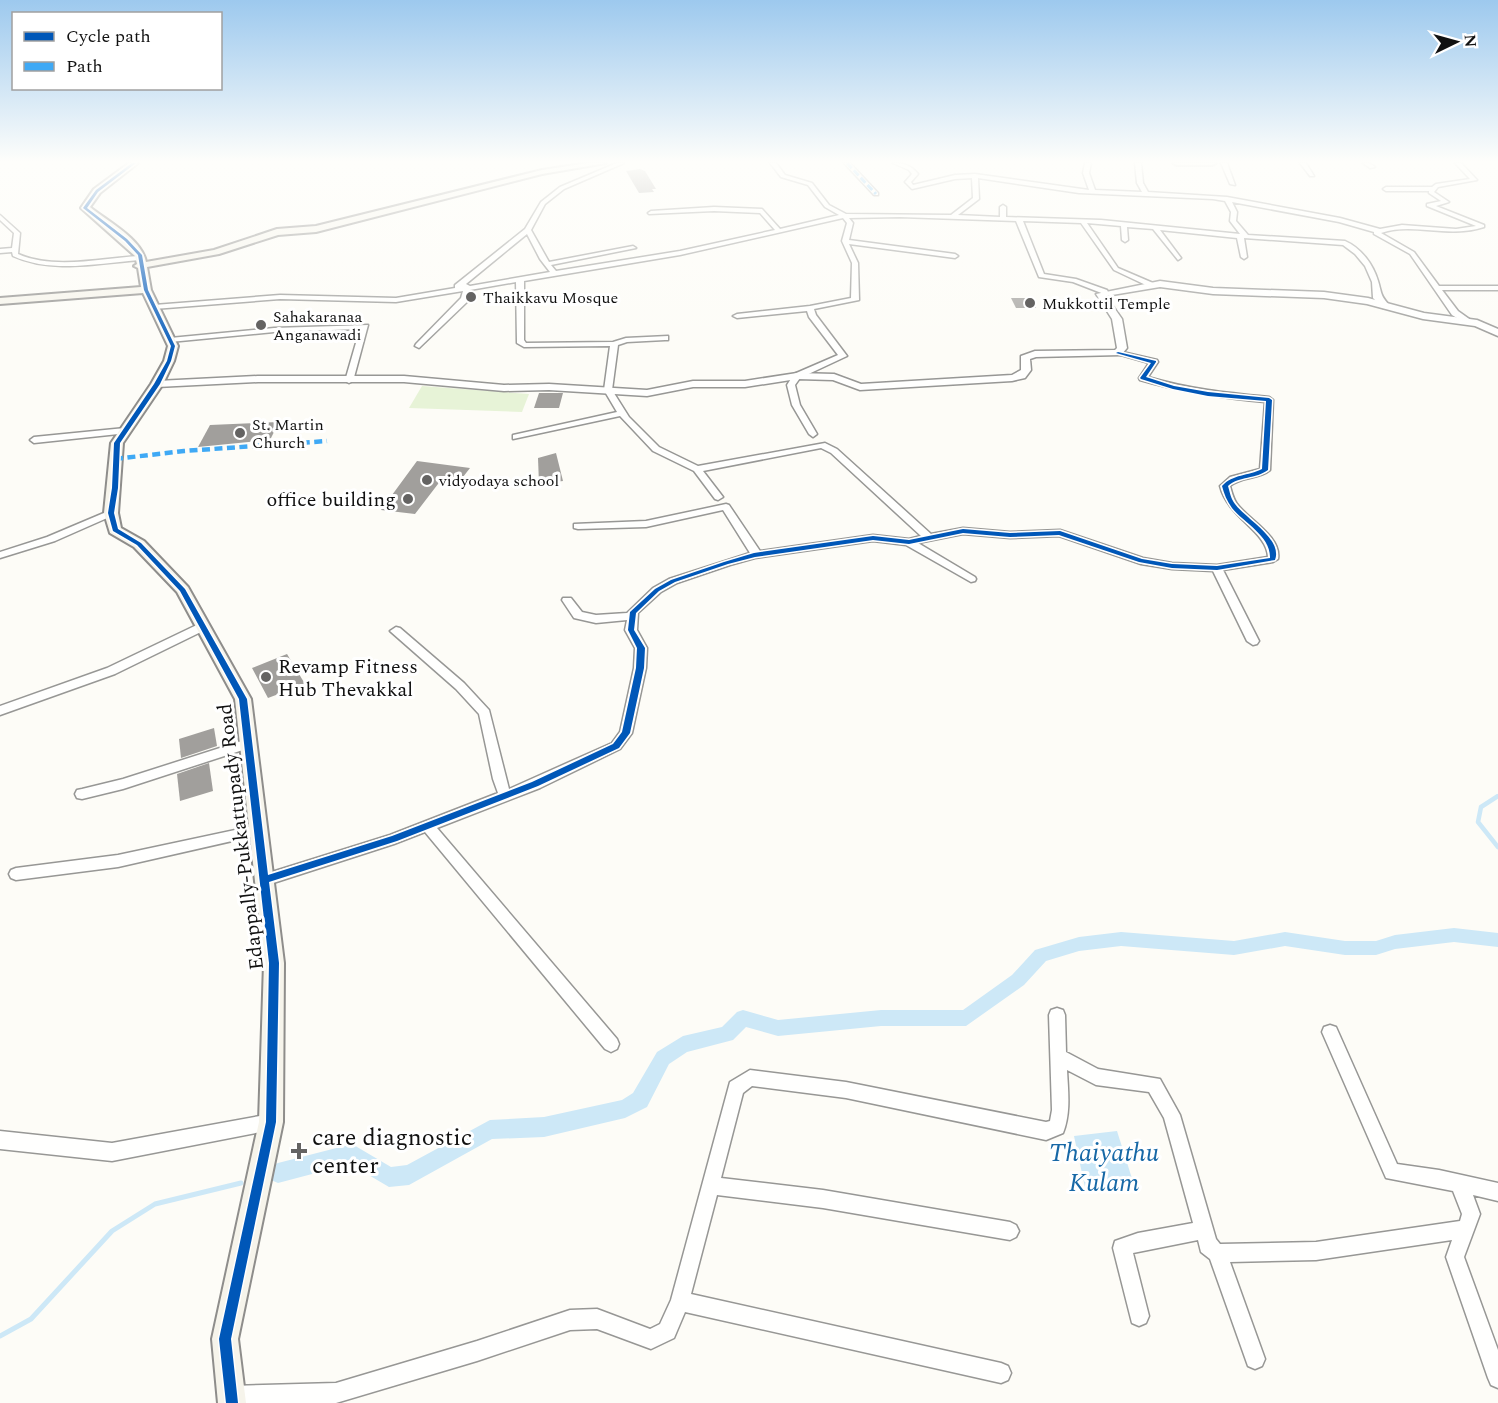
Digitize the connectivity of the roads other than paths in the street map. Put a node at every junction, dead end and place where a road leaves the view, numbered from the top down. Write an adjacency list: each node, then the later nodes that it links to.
1 (11, 228): 24 (street)
2 (111, 228): 29 (main road)
3 (318, 228): 29 (main road)
4 (777, 228): 18 (street)
5 (790, 228): 18 (street)
6 (848, 228): 22 (street)
7 (1022, 228): 39 (street)
8 (1088, 228): 33 (street)
9 (1124, 228): 21 (street)
10 (1155, 228): 28 (street)
11 (1160, 228): 20 (street)
12 (1238, 228): 20 (street)
13 (1370, 228): 19 (street)
14 (1394, 228): 19 (street)
15 (1436, 228): 16 (street)
16 (1464, 228)
17 (528, 230): 30 (street); 35 (street)
18 (779, 231): 31 (street)
19 (1379, 231): 36 (street)
20 (1243, 236): 27 (street); 41 (street)
21 (1125, 240)
22 (845, 241): 26 (street); 43 (street)
23 (633, 248): 30 (street)
24 (17, 249): 25 (street); 29 (street)
25 (0, 251)
26 (954, 256)
27 (1244, 257)
28 (1178, 258)
29 (139, 262): 38 (main road)
30 (548, 264): 31 (street)
31 (555, 275): 32 (street)
32 (520, 279): 34 (street); 49 (street)
33 (1150, 285): 39 (street); 41 (street)
34 (467, 286): 35 (street); 50 (street)
35 (458, 288): 42 (street)
36 (1436, 288): 37 (street); 45 (street)
37 (1498, 288)
38 (146, 290): 40 (main road); 42 (main road)
39 (1104, 292): 51 (street)
40 (0, 301)
41 (1386, 306): 45 (street)
42 (154, 308): 48 (main road)
43 (810, 308): 44 (street); 52 (street)
44 (736, 316)
45 (1468, 321): 46 (street)
46 (1498, 333)
47 (665, 338): 49 (street)
48 (170, 340): 53 (street); 54 (main road)
49 (614, 344): 55 (street)
50 (419, 346)
51 (1118, 353): 52 (street); 69 (street)
52 (796, 376): 55 (street); 58 (street)
53 (349, 381): 54 (street); 55 (street)
54 (158, 384): 57 (main road)
55 (608, 390): 56 (street)
56 (622, 413): 59 (street); 61 (street)
57 (125, 431): 60 (street); 63 (main road)
58 (813, 434)
59 (516, 437)
60 (33, 440)
61 (697, 469): 62 (street); 65 (street)
62 (718, 497)
63 (111, 513): 67 (street); 73 (main road, Edappally-Pukkattupady Road)
64 (578, 526): 68 (street)
65 (929, 538): 66 (street); 69 (street)
66 (909, 542): 68 (street); 70 (street)
67 (0, 555)
68 (757, 555): 72 (street)
69 (1217, 568): 75 (street)
70 (971, 579)
71 (567, 600): 72 (street)
72 (631, 616): 79 (street)
73 (203, 626): 76 (street); 77 (main road, Edappally-Pukkattupady Road)
74 (396, 631): 79 (street)
75 (1253, 641)
76 (0, 711)
77 (248, 744): 78 (street); 81 (main road, Edappally-Pukkattupady Road)
78 (82, 794)
79 (505, 794): 80 (street)
80 (428, 826): 83 (street); 86 (street)
81 (258, 830): 82 (street); 83 (main road, Edappally-Pukkattupady Road)
82 (16, 874)
83 (264, 880): 88 (main road, Edappally-Pukkattupady Road)
84 (1057, 1015): 87 (street)
85 (1330, 1032): 90 (street)
86 (610, 1044)
87 (1058, 1056): 91 (street); 93 (street)
88 (271, 1122): 89 (street); 102 (main road, Edappally-Pukkattupady Road)
89 (0, 1140)
90 (1459, 1183): 92 (street); 94 (street)
91 (712, 1186): 95 (street); 97 (street)
92 (1498, 1192)
93 (1204, 1230): 96 (street); 98 (street)
94 (1466, 1230): 96 (street); 101 (street)
95 (1010, 1231)
96 (1217, 1253): 99 (street)
97 (680, 1301): 100 (street); 102 (street)
98 (1139, 1316)
99 (1256, 1359)
100 (1001, 1373)
101 (1498, 1378)
102 (231, 1399)

